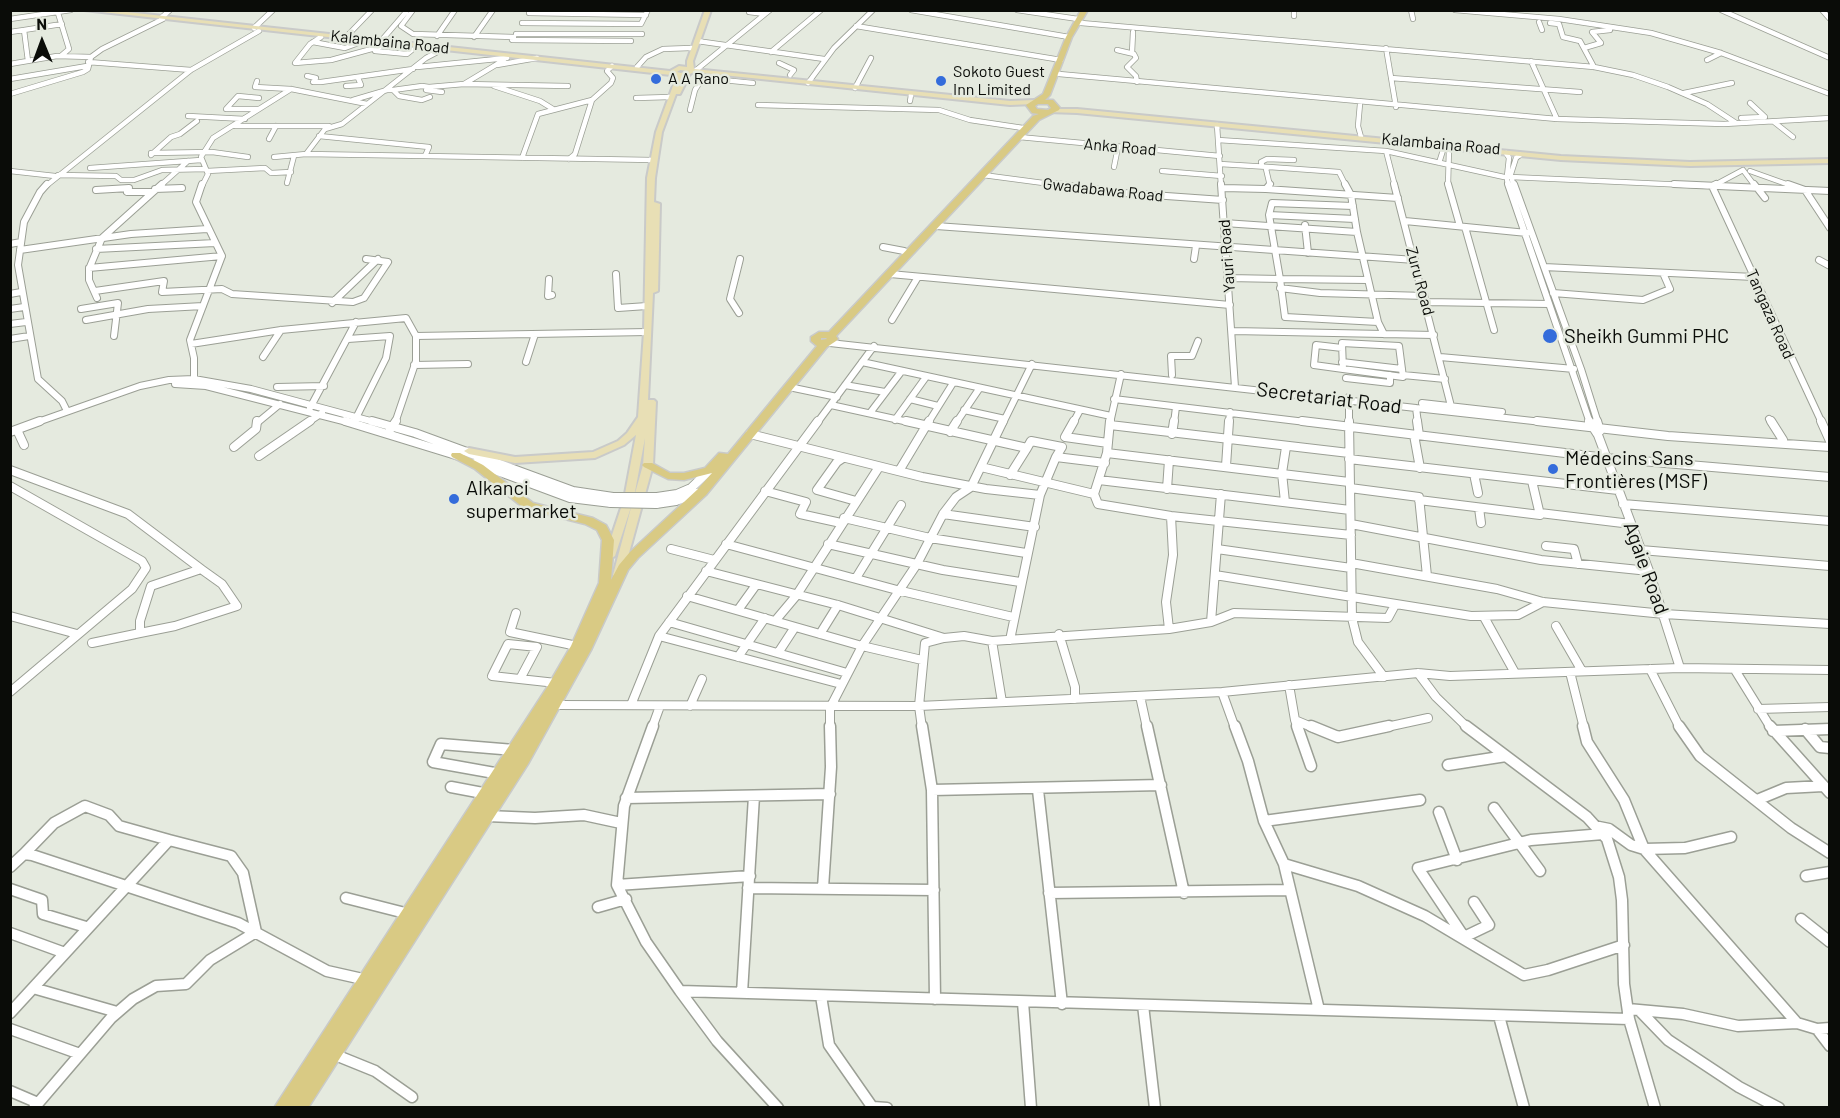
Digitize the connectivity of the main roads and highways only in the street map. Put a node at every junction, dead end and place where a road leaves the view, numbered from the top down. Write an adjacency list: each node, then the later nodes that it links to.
1 (87, 10): 7 (main road, Kalambaina Road)
2 (105, 10): 7 (main road, Kalambaina Road)
3 (703, 10): 10 (main road)
4 (708, 10): 11 (main road)
5 (1085, 10): 8 (highway)
6 (1090, 10): 8 (highway)
7 (161, 19): 9 (main road, Kalambaina Road)
8 (1079, 21): 12 (highway); 13 (highway)
9 (257, 29): 10 (main road, Kalambaina Road); 10 (main road, Kalambaina Road)
10 (674, 71): 11 (main road); 17 (main road)
11 (690, 72): 12 (main road); 12 (main road); 20 (main road)
12 (1034, 106): 13 (highway); 14 (highway)
13 (1052, 108): 14 (highway); 15 (main road, Kalambaina Road); 15 (main road)
14 (1021, 132): 16 (highway); 16 (highway)
15 (1830, 160)
16 (826, 339): 20 (highway); 21 (highway)
17 (644, 408): 18 (main road); 21 (main road)
18 (469, 451)
19 (456, 455): 21 (highway)
20 (648, 465): 21 (main road)
21 (610, 582): 22 (highway); 23 (highway)
22 (283, 1107)
23 (298, 1107)

